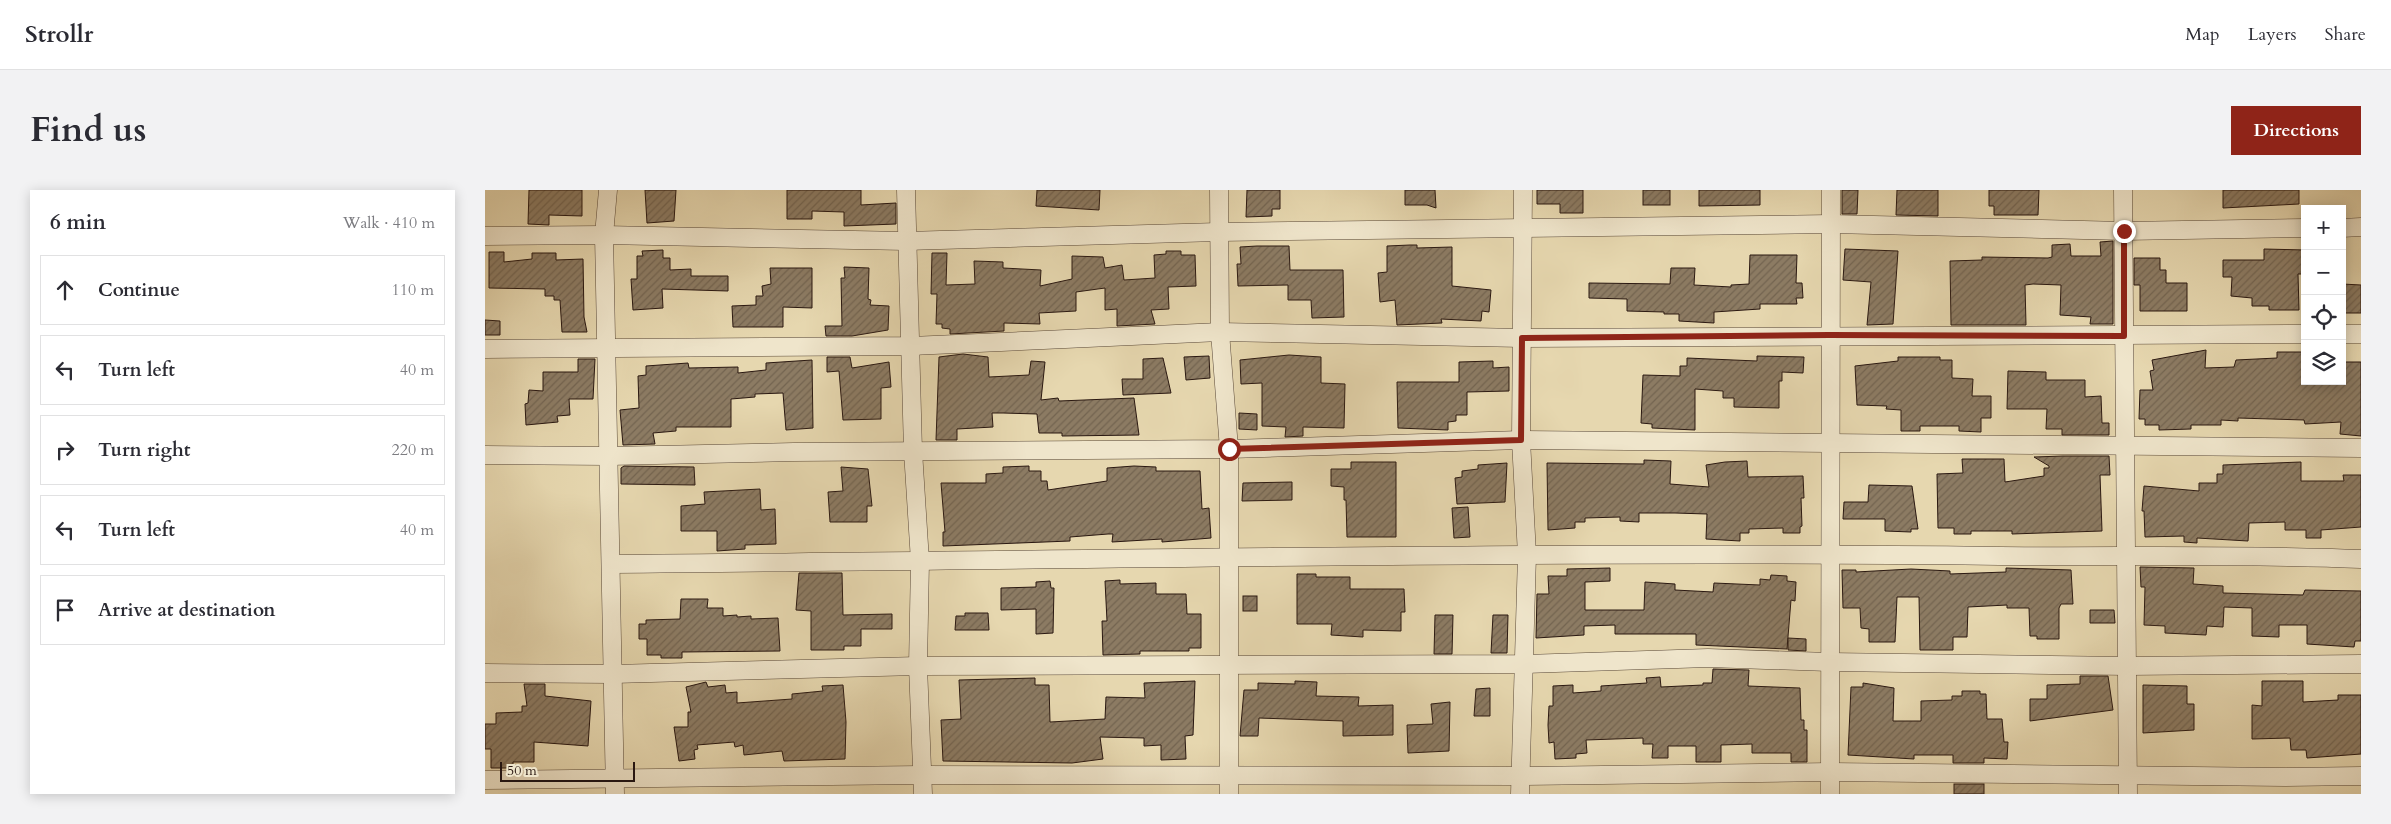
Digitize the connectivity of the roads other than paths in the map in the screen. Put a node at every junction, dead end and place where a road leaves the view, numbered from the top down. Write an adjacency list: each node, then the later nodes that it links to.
1 (607, 190): 14 (street)
2 (906, 190): 16 (street)
3 (1219, 190): 13 (street)
4 (1523, 190): 11 (street)
5 (1831, 190): 7 (street)
6 (2123, 190): 12 (street)
7 (1831, 224): 11 (street); 12 (street); 21 (street)
8 (2361, 227): 10 (street)
9 (2301, 228): 12 (street)
10 (2346, 228)
11 (1521, 229): 13 (street); 23 (street)
12 (2124, 231): 22 (street)
13 (1219, 232): 16 (street); 17 (street)
14 (605, 235): 15 (street); 16 (street); 25 (street)
15 (485, 236)
16 (906, 241): 24 (street)
17 (1220, 332): 23 (street); 24 (street); 31 (street)
18 (2301, 334): 22 (street)
19 (2346, 334): 20 (street)
20 (2361, 334)
21 (1829, 335): 22 (street); 23 (street); 28 (street)
22 (2124, 336): 29 (street)
23 (1522, 338): 27 (street)
24 (911, 346): 25 (street); 32 (street)
25 (607, 348): 26 (street); 34 (street)
26 (485, 349)
27 (1521, 440): 28 (street); 31 (street); 36 (street)
28 (1830, 443): 29 (street); 35 (street)
29 (2125, 444): 30 (street); 38 (street)
30 (2361, 448)
31 (1229, 449): 32 (street); 37 (street)
32 (913, 451): 34 (street); 40 (street)
33 (485, 455): 34 (street)
34 (609, 456): 41 (street)
35 (1830, 554): 36 (street); 38 (street); 42 (street)
36 (1527, 555): 37 (street); 43 (street)
37 (1228, 556): 40 (street); 46 (street)
38 (2126, 557): 39 (street); 47 (street)
39 (2361, 559)
40 (920, 561): 41 (street); 45 (street)
41 (611, 564): 49 (street)
42 (1829, 662): 43 (street); 47 (street); 50 (street)
43 (1525, 664): 46 (street); 53 (street)
44 (2361, 664): 47 (street)
45 (918, 666): 46 (street); 49 (street); 51 (street)
46 (1227, 666): 52 (street)
47 (2127, 666): 54 (street)
48 (485, 672): 49 (street)
49 (613, 674): 57 (street)
50 (1830, 772): 53 (street); 54 (street); 61 (street)
51 (922, 775): 52 (street); 57 (street); 58 (street)
52 (1229, 776): 53 (street); 59 (street)
53 (1520, 776): 60 (street)
54 (2128, 776): 55 (street); 62 (street)
55 (2361, 776)
56 (485, 780): 57 (street)
57 (615, 787)
58 (923, 794)
59 (1229, 794)
60 (1520, 794)
61 (1830, 794)
62 (2128, 794)

